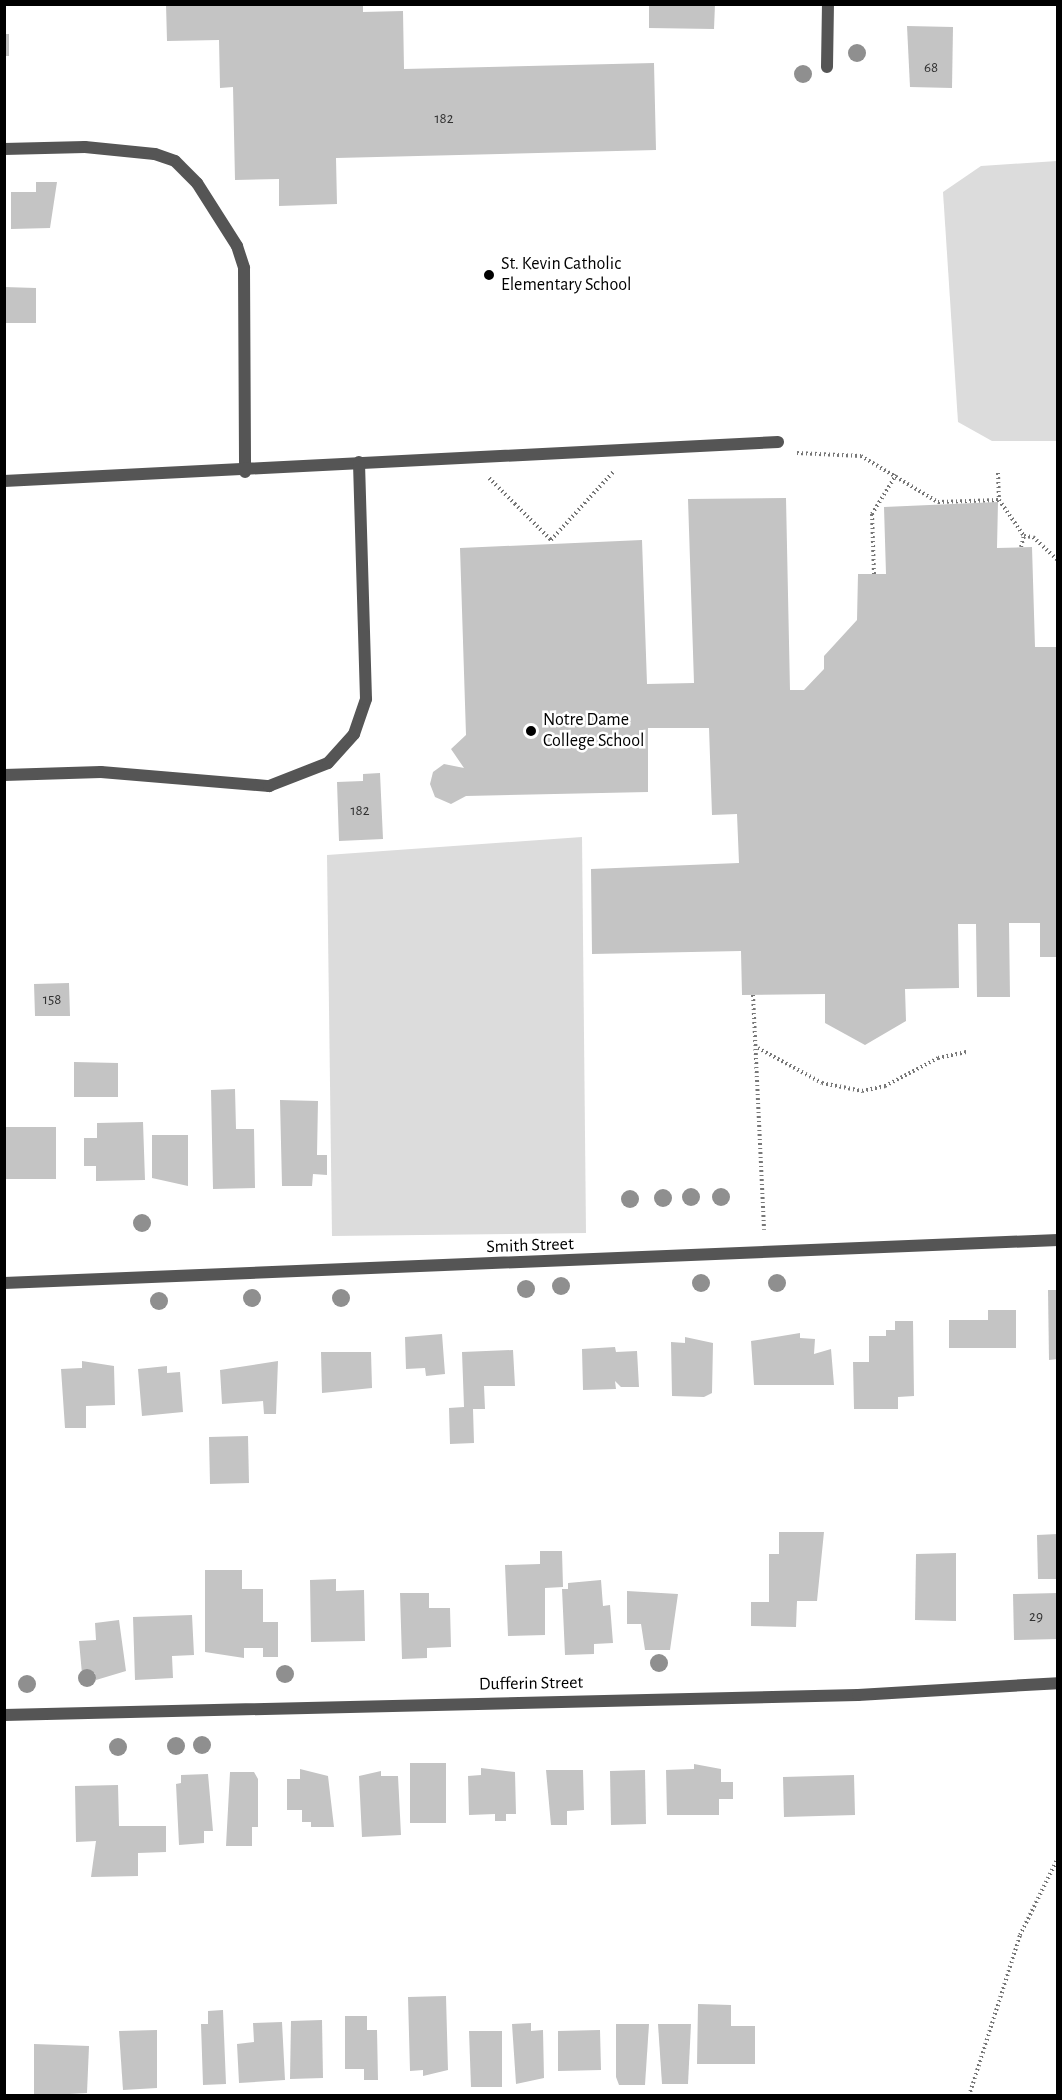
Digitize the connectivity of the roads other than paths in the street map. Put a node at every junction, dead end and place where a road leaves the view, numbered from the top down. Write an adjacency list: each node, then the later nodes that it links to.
1 (828, 4): 2 (street)
2 (827, 67)
3 (4, 149): 6 (street)
4 (778, 442): 5 (street)
5 (359, 462): 6 (street); 8 (street)
6 (245, 472): 7 (street)
7 (4, 481)
8 (4, 775)
9 (1058, 1240): 10 (street, Smith Street)
10 (4, 1283)
11 (1058, 1683): 12 (street, Dufferin Street)
12 (4, 1715)

